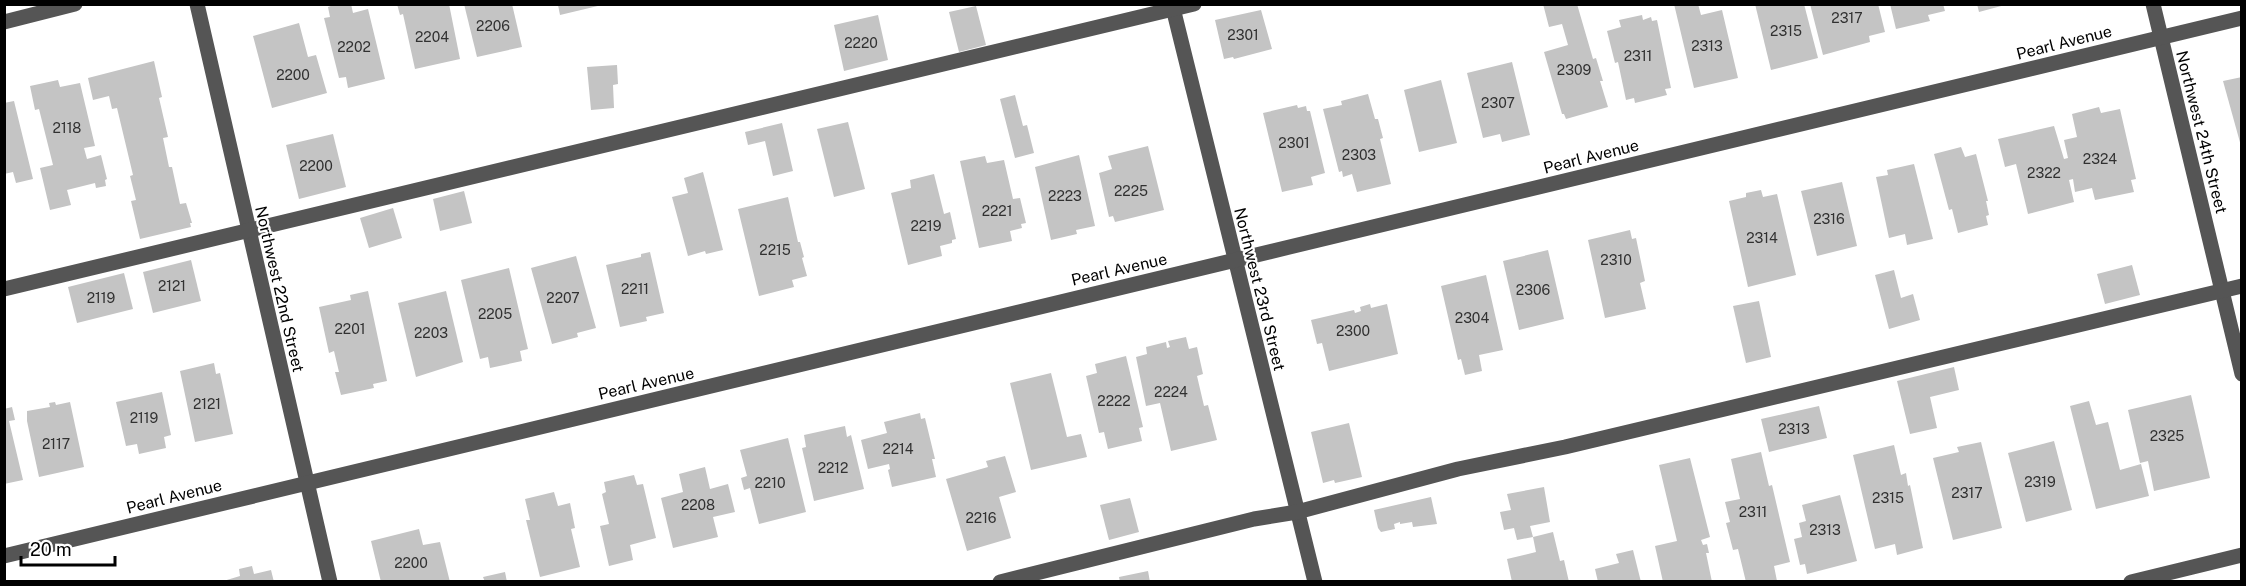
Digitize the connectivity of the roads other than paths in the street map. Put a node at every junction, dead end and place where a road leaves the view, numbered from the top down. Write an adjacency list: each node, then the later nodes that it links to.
1 (75, 4): 7 (street)
2 (197, 4): 9 (street, Northwest 22nd Street)
3 (1194, 4): 5 (street)
4 (2152, 4): 8 (street, Northwest 24th Street)
5 (1173, 7): 9 (street); 10 (street, Northwest 23rd Street)
6 (2241, 18): 8 (street, Pearl Avenue)
7 (4, 22)
8 (2160, 37): 10 (street, Pearl Avenue); 13 (street, Northwest 24th Street)
9 (248, 231): 12 (street); 15 (street, Northwest 22nd Street)
10 (1234, 260): 15 (street, Pearl Avenue); 16 (street, Northwest 23rd Street)
11 (2241, 286): 13 (street)
12 (4, 289)
13 (2222, 291): 14 (street, Northwest 24th Street); 16 (street)
14 (2241, 374)
15 (307, 483): 18 (street, Pearl Avenue); 19 (street, Northwest 22nd Street)
16 (1297, 512): 20 (street); 21 (street, Northwest 23rd Street)
17 (2241, 555): 22 (street)
18 (4, 556)
19 (330, 582)
20 (1000, 582)
21 (1315, 582)
22 (2131, 582)

